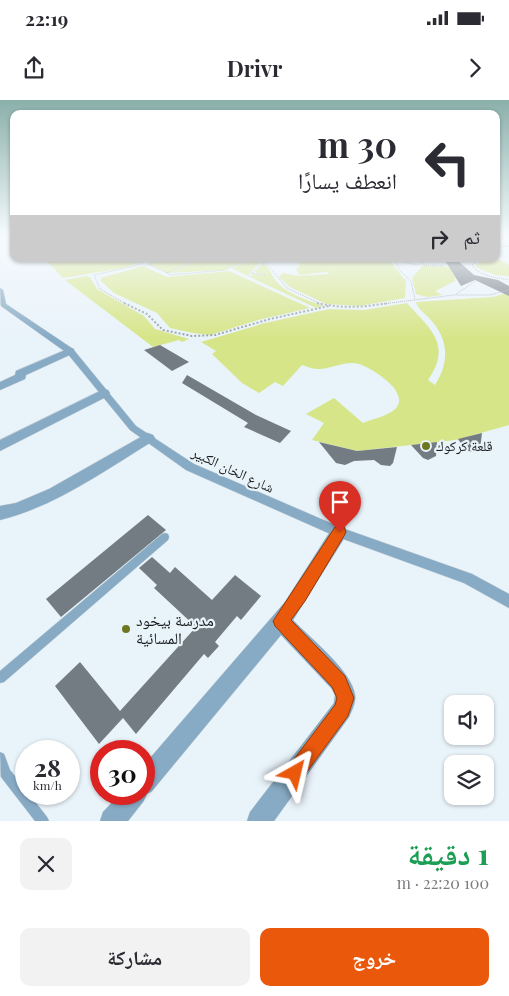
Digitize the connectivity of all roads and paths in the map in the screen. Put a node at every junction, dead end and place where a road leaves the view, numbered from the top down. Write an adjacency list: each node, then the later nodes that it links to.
1 (119, 270): 19 (path)
2 (159, 270): 10 (path)
3 (176, 270): 10 (path)
4 (226, 270): 10 (path)
5 (255, 270): 9 (path)
6 (274, 270): 19 (path)
7 (399, 270): 18 (path)
8 (475, 270): 13 (path)
9 (252, 273): 11 (path); 12 (path)
10 (167, 274)
11 (265, 275)
12 (249, 277)
13 (509, 280)
14 (476, 282): 17 (path)
15 (0, 290): 20 (street, شارع الخان الكبير)
16 (509, 290): 17 (path)
17 (454, 295): 18 (path)
18 (415, 299): 19 (path)
19 (329, 306)
20 (70, 352): 21 (street); 22 (street, شارع الخان الكبير)
21 (0, 386)
22 (104, 393): 23 (street, شارع الخان الكبير); 24 (street)
23 (148, 438): 25 (street); 26 (street, شارع الخان الكبير)
24 (0, 446)
25 (0, 513)
26 (340, 532): 28 (street, شارع الخان الكبير); 29 (street)
27 (165, 537): 30 (lane)
28 (509, 601)
29 (281, 621): 32 (street); 36 (street)
30 (0, 678)
31 (0, 758): 34 (lane)
32 (155, 770)
33 (126, 805): 35 (street)
34 (43, 821)
35 (112, 821)
36 (259, 821)

